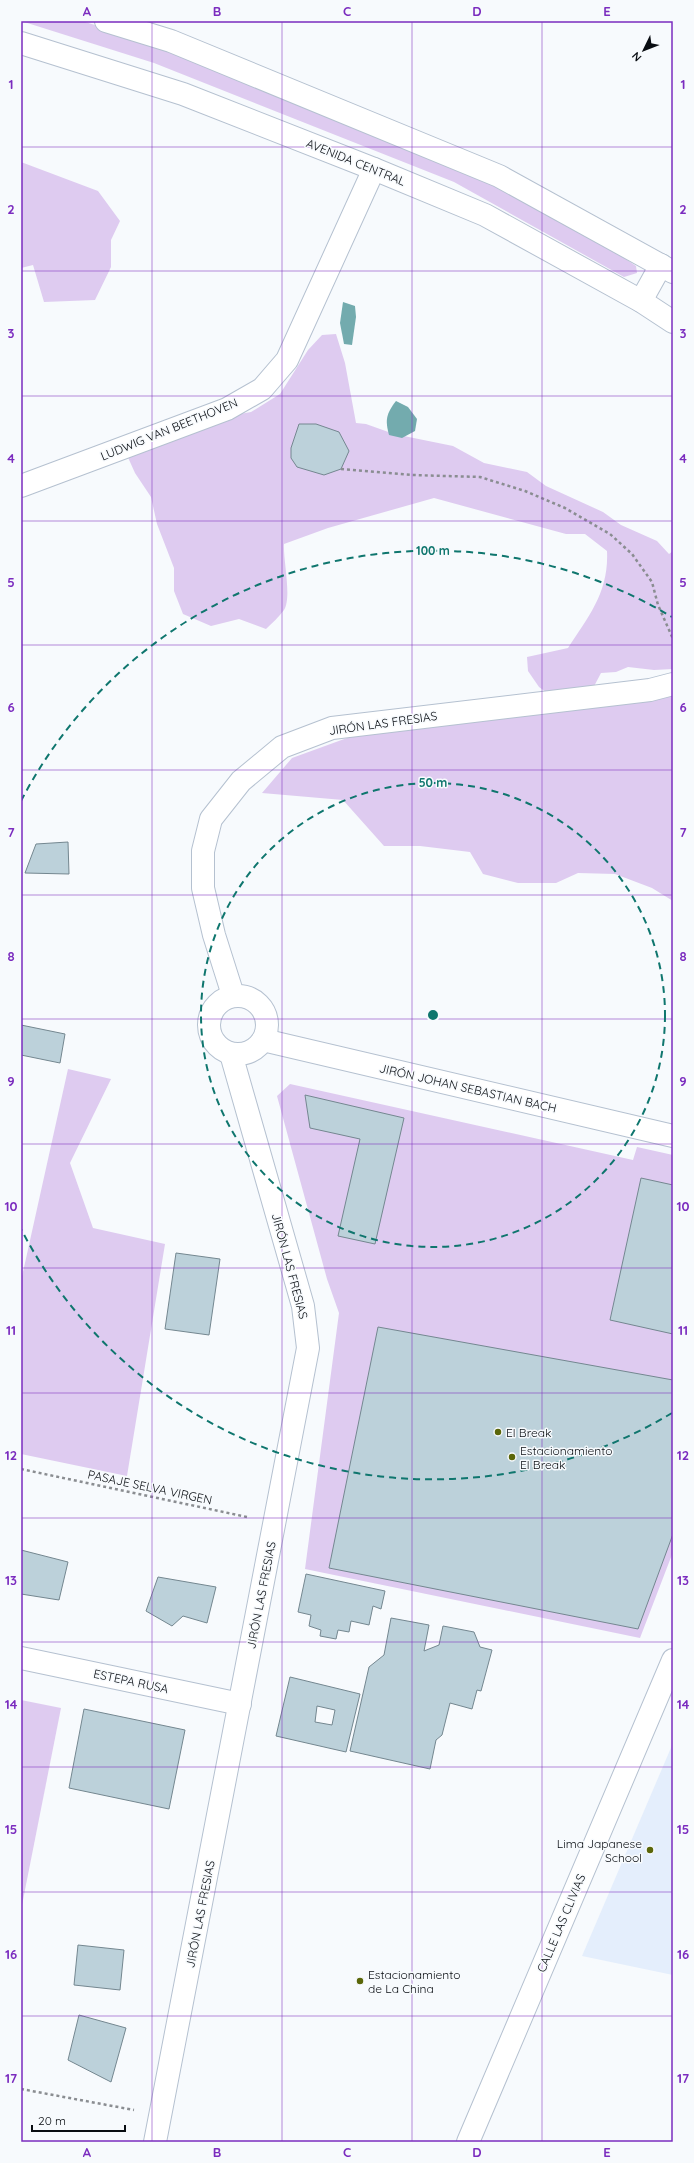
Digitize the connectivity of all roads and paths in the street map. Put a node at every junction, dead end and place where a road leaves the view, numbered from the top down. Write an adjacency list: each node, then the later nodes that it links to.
1 (106, 21): 4 (street)
2 (21, 43): 3 (street, AVENIDA CENTRAL)
3 (374, 169): 5 (street, AVENIDA CENTRAL); 8 (street, LUDWIG VAN BEETHOVEN)
4 (667, 268): 5 (street)
5 (641, 301): 6 (street, AVENIDA CENTRAL)
6 (673, 322)
7 (341, 468): 9 (path)
8 (21, 486)
9 (673, 639)
10 (673, 684): 11 (street, JIRÓN LAS FRESIAS)
11 (233, 995): 12 (street); 13 (street)
12 (263, 1040): 13 (street); 14 (street, JIRÓN JOHAN SEBASTIAN BACH)
13 (231, 1054): 16 (street, JIRÓN LAS FRESIAS)
14 (673, 1136)
15 (21, 1469): 16 (path, PASAJE SELVA VIRGEN)
16 (275, 1523): 19 (street, JIRÓN LAS FRESIAS)
17 (21, 1658): 19 (street, ESTEPA RUSA)
18 (673, 1660): 23 (street, CALLE LAS CLIVIAS)
19 (240, 1704): 21 (street, JIRÓN LAS FRESIAS)
20 (21, 2089): 21 (path)
21 (160, 2115): 22 (street, JIRÓN LAS FRESIAS)
22 (156, 2142)
23 (468, 2142)

